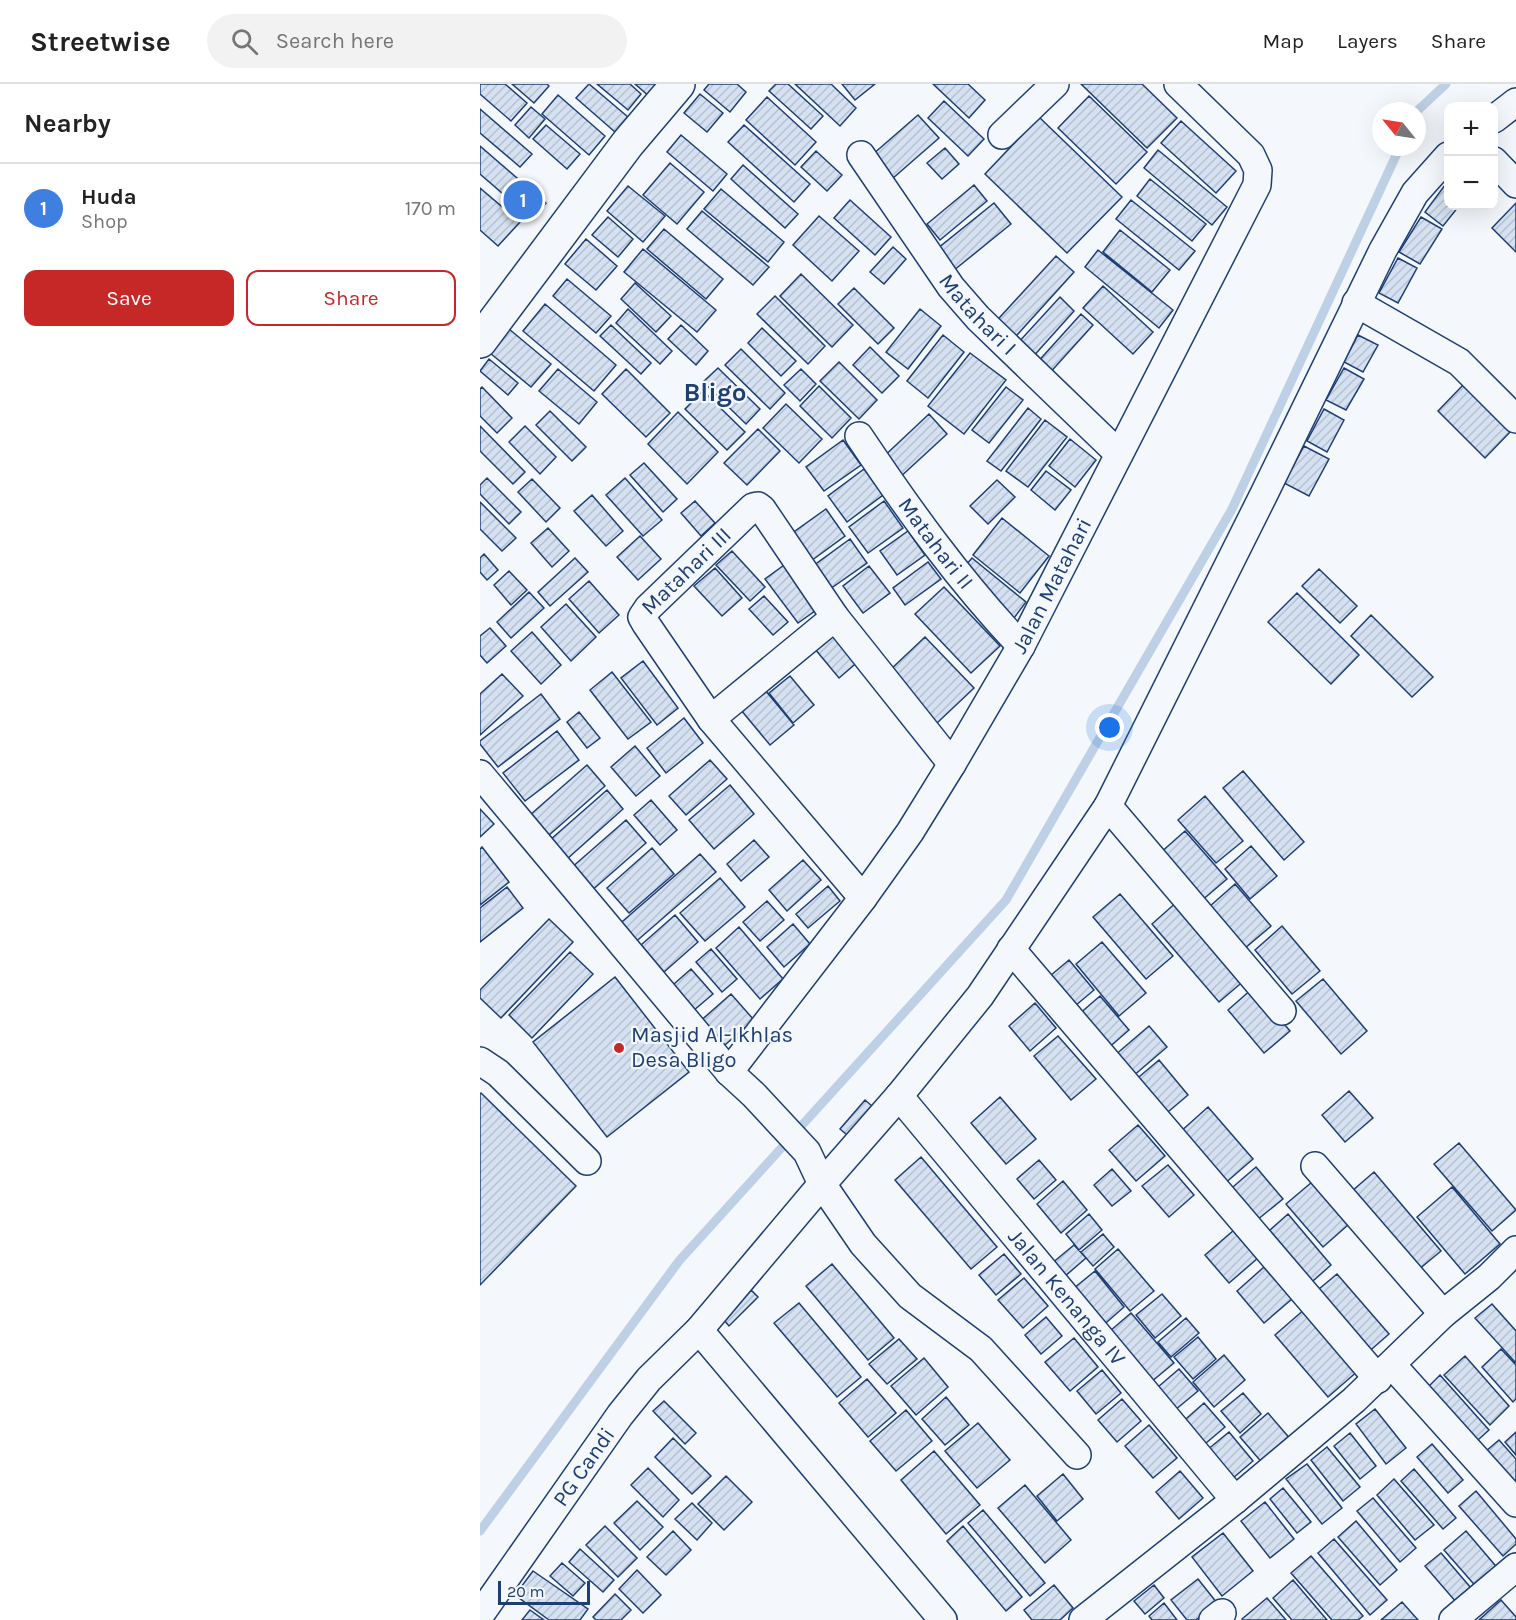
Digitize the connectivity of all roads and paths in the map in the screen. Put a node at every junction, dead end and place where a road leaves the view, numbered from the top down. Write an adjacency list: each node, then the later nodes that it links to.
1 (678, 84): 12 (street)
2 (1055, 84): 6 (street)
3 (1178, 84): 15 (street, Jalan Matahari)
4 (1516, 102): 5 (street)
5 (1498, 116)
6 (1002, 135)
7 (861, 155): 15 (street, Matahari I)
8 (1444, 161): 11 (street, PG Candi)
9 (1498, 165): 10 (street)
10 (1516, 184)
11 (1356, 303): 13 (street); 21 (street, PG Candi)
12 (480, 341)
13 (1516, 419)
14 (859, 436): 17 (street, Matahari II)
15 (1119, 454): 17 (street, Jalan Matahari)
16 (835, 617): 18 (street); 18 (street, Matahari III); 19 (street, Matahari III)
17 (1021, 645): 19 (street, Jalan Matahari)
18 (711, 719): 22 (street, Matahari III)
19 (952, 764): 22 (street, Jalan Matahari)
20 (480, 774): 26 (street)
21 (1108, 806): 23 (street, PG Candi); 24 (street)
22 (863, 898): 26 (street, Jalan Matahari)
23 (1011, 949): 27 (street, PG Candi); 34 (street)
24 (1282, 1011)
25 (480, 1061): 28 (street)
26 (729, 1072): 30 (street)
27 (900, 1096): 30 (street, PG Candi); 36 (street, Jalan Kenanga IV)
28 (587, 1161)
29 (1315, 1166): 32 (street)
30 (822, 1184): 33 (street, PG Candi); 35 (street)
31 (1516, 1250): 32 (street)
32 (1443, 1314): 34 (street)
33 (699, 1330): 39 (street, PG Candi); 40 (street)
34 (1385, 1372): 36 (street); 37 (street)
35 (1077, 1455)
36 (1235, 1500): 41 (street)
37 (1516, 1503)
38 (1516, 1567): 42 (street)
39 (480, 1615)
40 (943, 1620)
41 (1083, 1620)
42 (1453, 1620)

